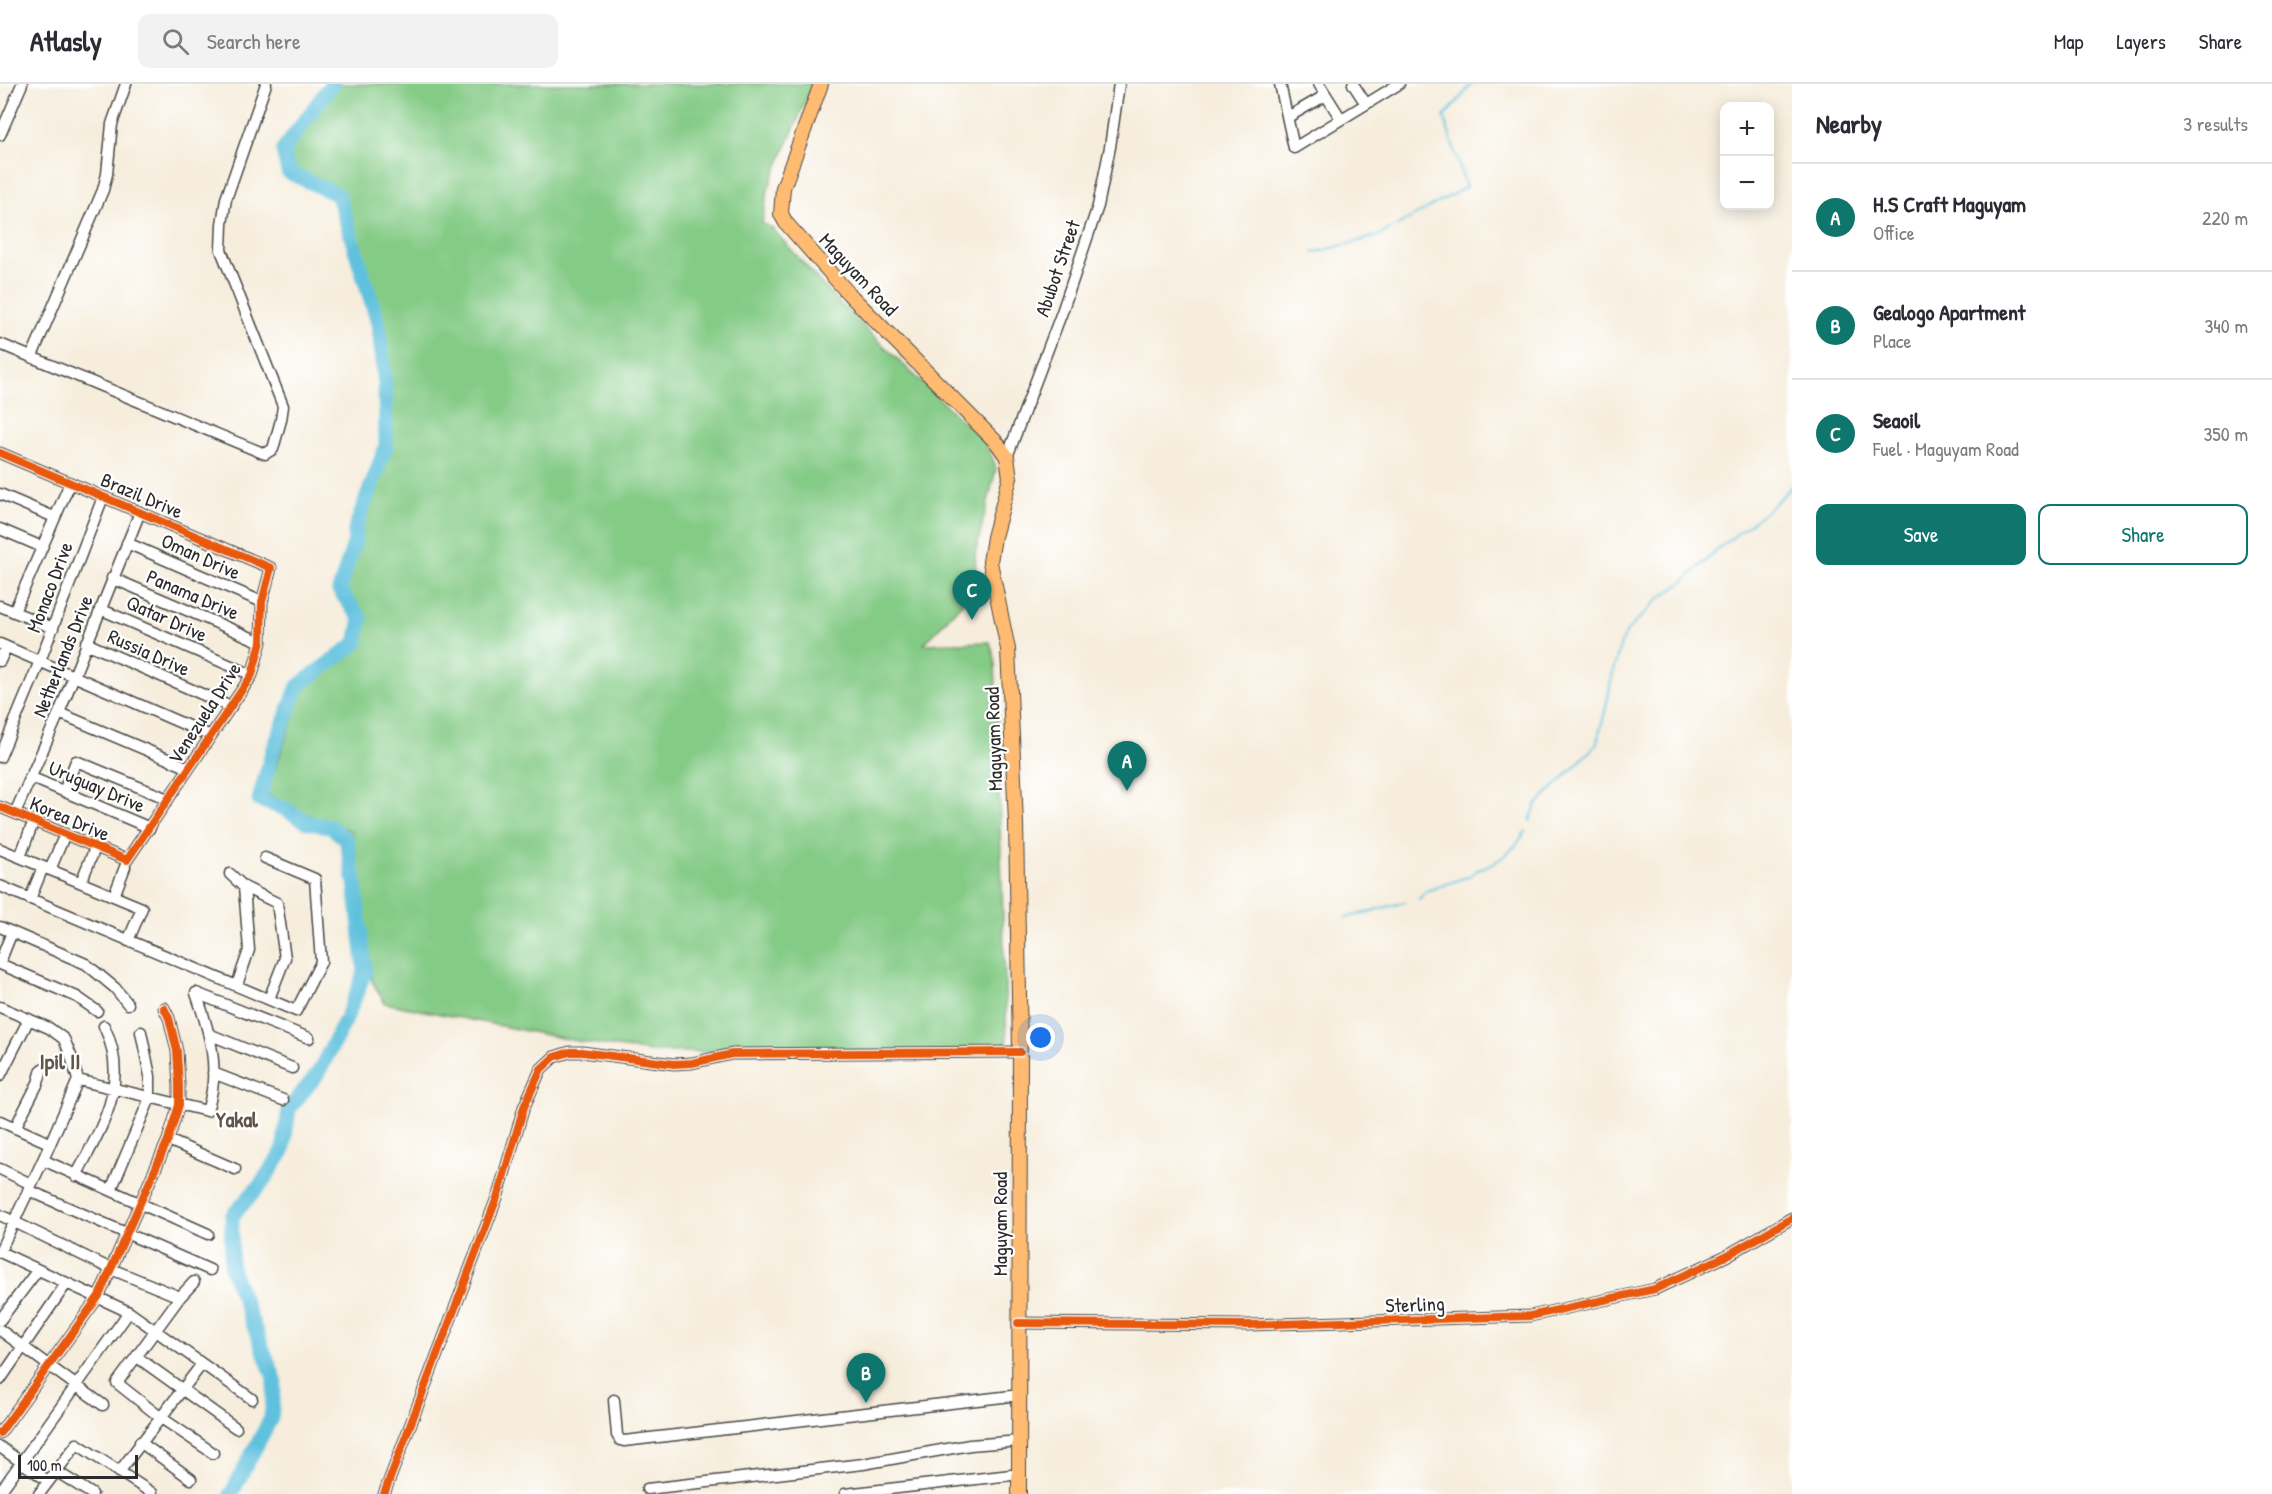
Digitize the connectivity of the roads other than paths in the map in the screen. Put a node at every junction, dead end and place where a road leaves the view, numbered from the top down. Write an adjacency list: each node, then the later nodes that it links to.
1 (22, 84): 14 (street)
2 (126, 84): 16 (street)
3 (266, 84): 16 (street)
4 (821, 84): 18 (main road, Maguyam Road)
5 (1119, 84): 18 (street, Abubot Street)
6 (1280, 84): 12 (street)
7 (1319, 84): 10 (street)
8 (1353, 84): 11 (street)
9 (1394, 85): 11 (street)
10 (1326, 95): 12 (street); 13 (street)
11 (1366, 104): 13 (street)
12 (1287, 117): 13 (street)
13 (1341, 119)
14 (0, 135)
15 (0, 344): 16 (street)
16 (32, 356)
17 (0, 453): 19 (street, Brazil Drive)
18 (1007, 457): 81 (main road, Maguyam Road)
19 (70, 483): 21 (street, Brazil Drive); 23 (street)
20 (0, 494): 23 (street)
21 (103, 496): 22 (street, Brazil Drive); 33 (street, Monaco Drive)
22 (140, 512): 25 (street, Netherlands Drive); 27 (street, Brazil Drive)
23 (54, 517): 26 (street)
24 (0, 530): 26 (street)
25 (127, 543): 28 (street, Netherlands Drive); 29 (street, Oman Drive)
26 (42, 547): 32 (street)
27 (271, 568): 29 (street, Venezuela Drive)
28 (112, 578): 31 (street, Netherlands Drive); 34 (street, Panama Drive)
29 (262, 603): 34 (street, Venezuela Drive)
30 (0, 606): 32 (street)
31 (100, 609): 35 (street, Netherlands Drive); 40 (street, Qatar Drive)
32 (14, 612): 33 (street)
33 (52, 628): 38 (street, Monaco Drive)
34 (261, 642): 40 (street, Venezuela Drive)
35 (86, 643): 39 (street, Netherlands Drive); 41 (street, Russia Drive)
36 (3, 645): 37 (street); 38 (street)
37 (0, 661)
38 (40, 661): 39 (street); 44 (street, Monaco Drive)
39 (72, 675): 42 (street, Netherlands Drive); 43 (street)
40 (252, 675): 41 (street, Venezuela Drive)
41 (231, 707): 43 (street, Venezuela Drive)
42 (59, 713): 45 (street); 46 (street, Netherlands Drive)
43 (211, 736): 45 (street, Venezuela Drive)
44 (0, 757)
45 (189, 768): 48 (street, Venezuela Drive)
46 (30, 777): 47 (street, Uruguay Drive); 50 (street, Netherlands Drive)
47 (63, 790): 48 (street); 52 (street, Uruguay Drive)
48 (168, 799): 52 (street, Venezuela Drive)
49 (0, 807): 50 (street, Korea Drive)
50 (15, 813): 58 (street, Korea Drive)
51 (31, 828): 56 (street)
52 (150, 828): 58 (street, Venezuela Drive)
53 (62, 841): 59 (street)
54 (0, 849): 56 (street)
55 (93, 853): 61 (street)
56 (20, 857): 59 (street)
57 (265, 858): 71 (street)
58 (126, 864): 64 (street, Venezuela Drive)
59 (47, 868): 61 (street); 65 (street)
60 (230, 874): 63 (street)
61 (81, 882): 64 (street)
62 (0, 886): 65 (street)
63 (244, 887): 70 (street); 71 (street)
64 (114, 896): 68 (street)
65 (30, 899): 68 (street)
66 (0, 927): 67 (street)
67 (12, 932): 69 (street); 72 (street)
68 (128, 940): 70 (street)
69 (0, 963): 75 (street)
70 (237, 985): 71 (street)
71 (269, 999)
72 (128, 1004)
73 (0, 1007): 76 (street)
74 (164, 1008): 90 (street)
75 (97, 1011)
76 (28, 1019): 85 (street); 86 (street)
77 (104, 1026): 87 (street)
78 (141, 1032): 88 (street)
79 (211, 1035): 80 (street); 82 (street); 84 (street)
80 (309, 1038)
81 (1020, 1052): 117 (main road, Maguyam Road); 149 (street)
82 (292, 1068)
83 (42, 1069): 92 (street)
84 (213, 1073): 89 (street); 90 (street)
85 (0, 1076)
86 (78, 1080): 87 (street); 94 (street)
87 (115, 1089): 88 (street); 98 (street)
88 (150, 1098): 90 (street); 100 (street)
89 (283, 1100)
90 (179, 1106): 93 (street)
91 (0, 1121): 92 (street)
92 (15, 1128): 94 (street)
93 (168, 1140): 97 (street); 101 (street)
94 (49, 1143): 95 (street)
95 (43, 1160): 98 (street); 99 (street)
96 (0, 1169): 99 (street)
97 (235, 1169)
98 (76, 1176): 100 (street)
99 (30, 1187): 104 (street); 105 (street)
100 (111, 1190): 101 (street)
101 (141, 1204): 105 (street); 106 (street)
102 (0, 1215): 104 (street)
103 (1792, 1218): 117 (street, Sterling)
104 (15, 1222): 107 (street); 108 (street)
105 (127, 1234): 108 (street); 109 (street)
106 (208, 1234)
107 (0, 1251): 110 (street)
108 (111, 1269): 113 (street); 114 (street)
109 (210, 1270)
110 (36, 1271): 112 (street); 116 (street)
111 (194, 1282): 114 (street)
112 (66, 1284): 113 (street); 120 (street)
113 (99, 1296): 115 (street); 123 (street)
114 (180, 1297): 119 (street)
115 (129, 1312): 119 (street); 125 (street)
116 (0, 1320)
117 (1018, 1323): 127 (main road, Maguyam Road)
118 (0, 1330): 120 (street)
119 (156, 1330): 121 (street); 122 (street)
120 (23, 1345): 123 (street); 124 (street)
121 (137, 1357): 126 (street); 131 (street)
122 (202, 1364): 126 (street); 128 (street)
123 (49, 1365): 125 (street); 133 (street)
124 (0, 1380)
125 (75, 1384): 130 (street); 138 (street)
126 (182, 1389): 131 (street); 132 (street)
127 (1020, 1395): 129 (street); 134 (main road, Maguyam Road)
128 (252, 1399)
129 (614, 1400)
130 (103, 1405)
131 (160, 1416): 135 (street); 137 (street)
132 (236, 1428)
133 (0, 1433)
134 (1020, 1441): 141 (main road, Maguyam Road); 144 (street)
135 (140, 1442): 140 (street); 142 (street)
136 (0, 1447): 138 (street)
137 (213, 1453)
138 (21, 1462): 143 (street); 145 (street)
139 (56, 1471): 140 (street); 143 (street); 148 (street)
140 (119, 1472): 146 (street)
141 (1020, 1474): 150 (street); 151 (main road, Maguyam Road)
142 (191, 1479)
143 (48, 1481): 147 (street)
144 (647, 1489)
145 (0, 1492)
146 (152, 1493)
147 (39, 1494)
148 (92, 1494)
149 (384, 1494)
150 (844, 1494)
151 (1019, 1494)

